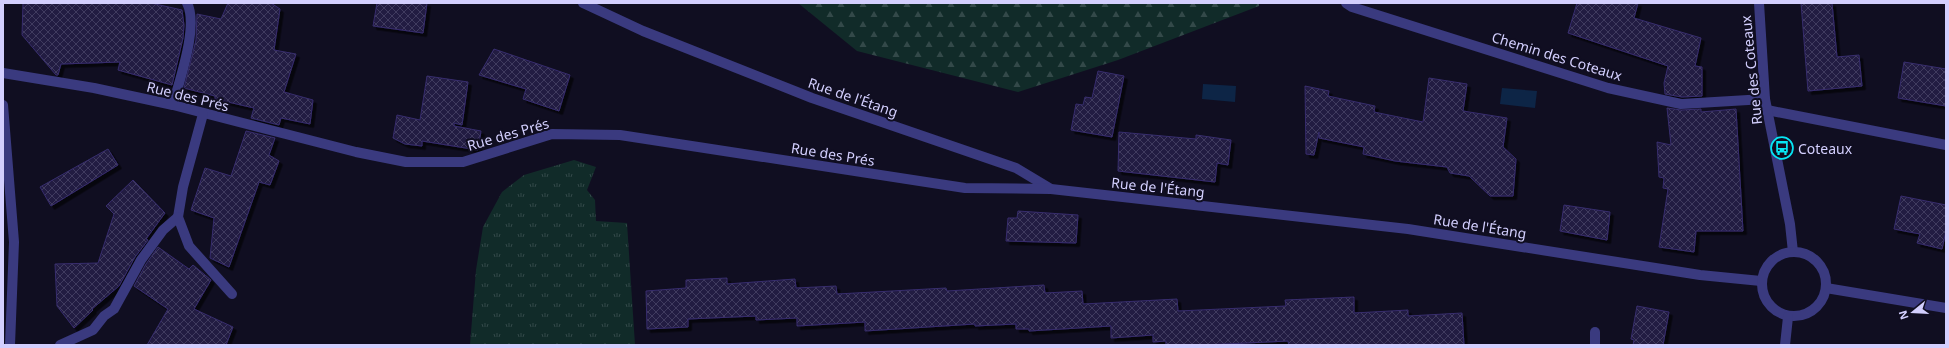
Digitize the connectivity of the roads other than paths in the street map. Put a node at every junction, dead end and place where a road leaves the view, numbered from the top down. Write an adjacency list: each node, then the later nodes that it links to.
1 (187, 3): 7 (street)
2 (583, 3): 12 (street, Rue de l'Étang)
3 (1346, 3): 6 (street, Chemin des Coteaux)
4 (1759, 3): 6 (street, Rue des Coteaux)
5 (3, 73): 7 (street, Rue des Prés)
6 (1765, 99): 9 (street, Rue des Coteaux)
7 (173, 105): 10 (street, Rue des Prés)
8 (3, 106): 21 (street)
9 (1767, 110): 11 (street); 14 (street, Rue des Coteaux)
10 (203, 114): 12 (street, Rue des Prés); 13 (street)
11 (1946, 146)
12 (1051, 189): 15 (street, Rue de l'Étang)
13 (178, 217): 17 (street); 22 (street)
14 (1793, 252): 15 (street); 16 (street)
15 (1760, 281): 19 (street)
16 (1826, 288): 18 (street); 19 (street)
17 (232, 294)
18 (1946, 308)
19 (1788, 317): 24 (street)
20 (1595, 332): 23 (street)
21 (10, 345)
22 (60, 345)
23 (1595, 345)
24 (1785, 345)

